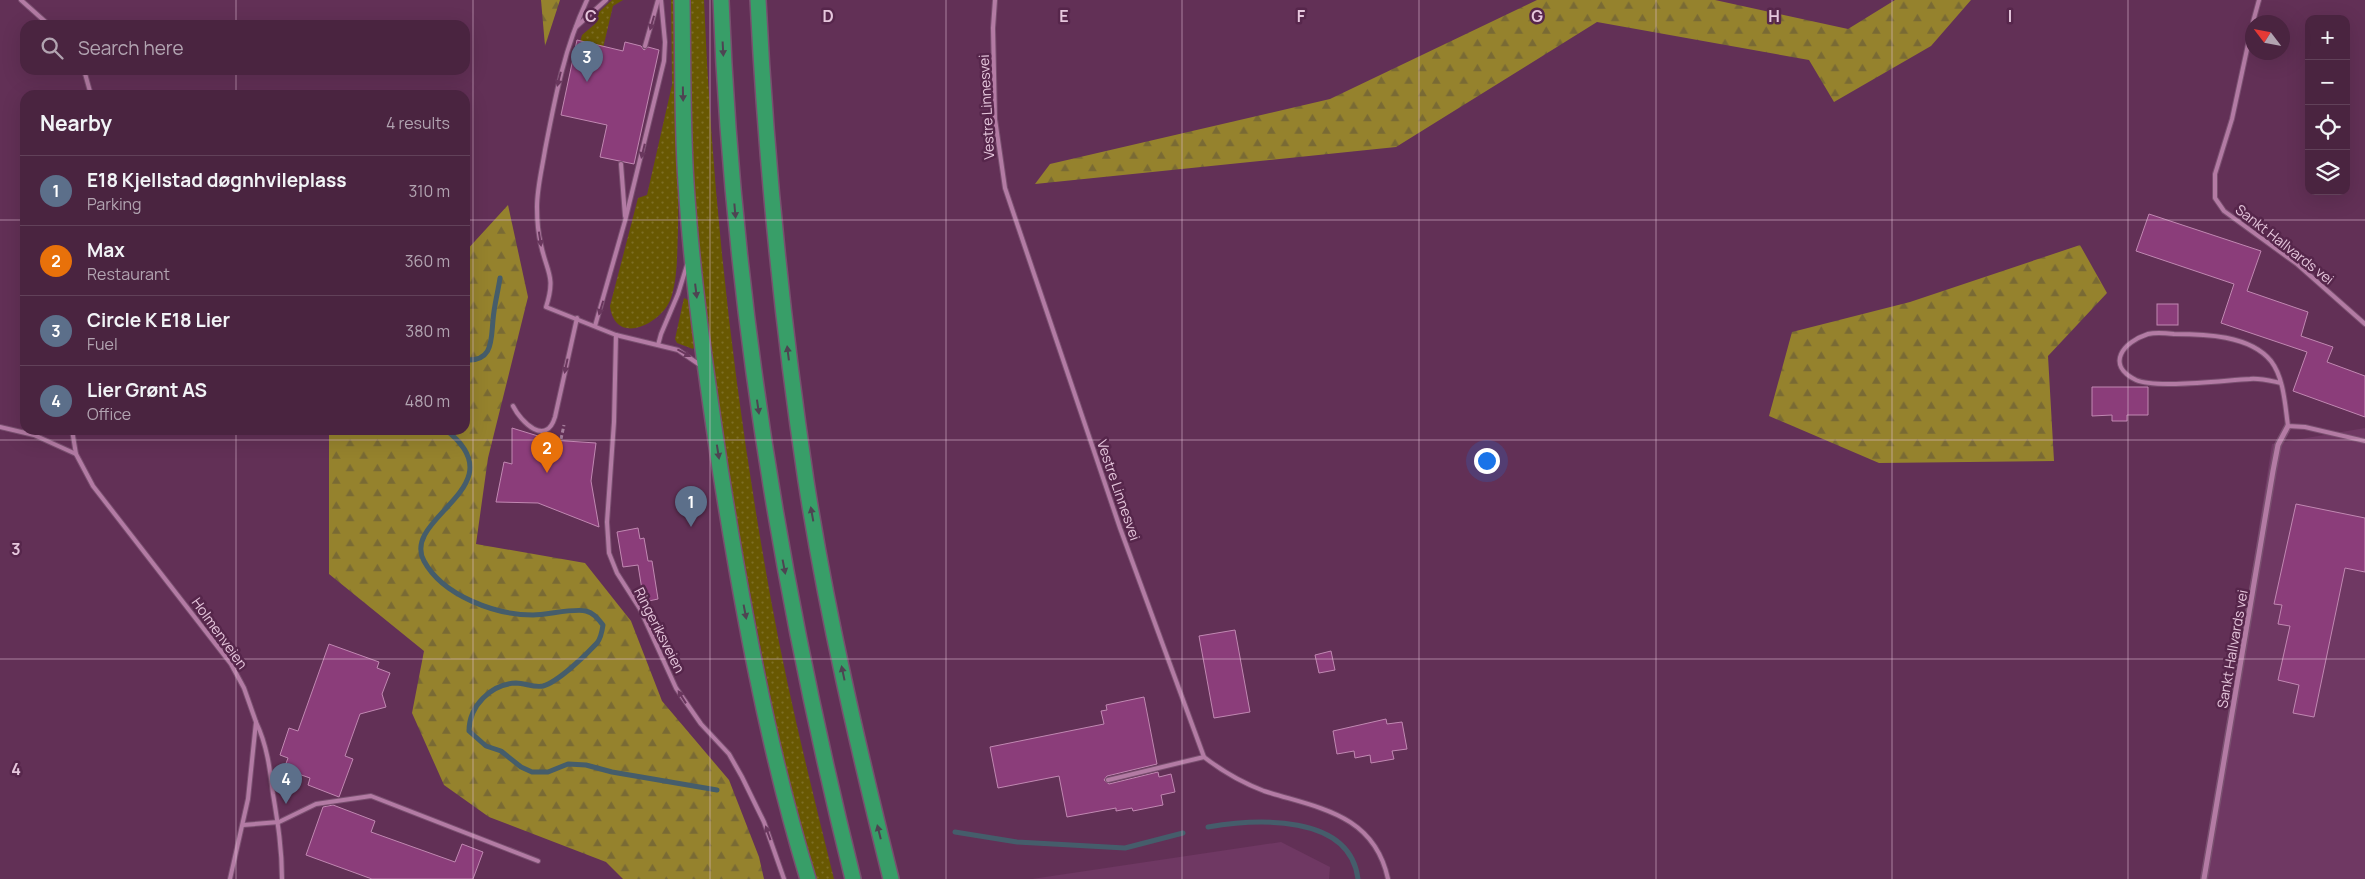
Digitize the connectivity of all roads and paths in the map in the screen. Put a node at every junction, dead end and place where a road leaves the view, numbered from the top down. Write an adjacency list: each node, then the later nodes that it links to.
1 (21, 0): 11 (lane)
2 (587, 0): 12 (lane)
3 (606, 0): 12 (lane)
4 (660, 0): 13 (lane, one-way to 13); 18 (lane, one-way to 18)
5 (682, 0): 19 (highway, one-way to 19)
6 (721, 0): 45 (highway, one-way to 45)
7 (758, 0): 46 (highway, one-way to 7)
8 (996, 0): 36 (lane, Vestre Linnesvei)
9 (2259, 0): 10 (lane, Sankt Hallvards vei)
10 (2255, 15)
11 (43, 20)
12 (575, 28): 20 (lane, one-way to 20)
13 (645, 46)
14 (2245, 60): 21 (lane, Sankt Hallvards vei)
15 (85, 75): 16 (lane)
16 (90, 90)
17 (622, 164): 18 (lane)
18 (625, 221): 22 (lane, one-way to 22)
19 (691, 252): 24 (lane); 25 (highway, one-way to 25)
20 (577, 318): 22 (lane); 27 (lane, one-way to 27)
21 (2365, 324)
22 (595, 326): 23 (lane)
23 (616, 335): 24 (lane); 43 (lane, Ringeriksveien, one-way to 23)
24 (658, 345): 25 (lane, one-way to 25)
25 (705, 370): 44 (highway, one-way to 44)
26 (2281, 383): 26 (lane); 28 (lane)
27 (513, 406)
28 (2288, 426): 33 (lane); 48 (street, Sankt Hallvards vei)
29 (0, 427): 30 (lane)
30 (20, 433)
31 (29, 435): 34 (lane)
32 (73, 435): 34 (lane, Holmenveien)
33 (2365, 441)
34 (76, 454): 35 (lane, Holmenveien)
35 (256, 722): 38 (lane); 39 (lane, Holmenveien)
36 (1204, 757): 37 (lane); 47 (lane)
37 (1108, 780)
38 (279, 822): 39 (lane); 40 (lane); 42 (lane)
39 (243, 825): 41 (lane, Holmenveien)
40 (538, 861)
41 (230, 879)
42 (282, 879)
43 (784, 879)
44 (808, 879)
45 (853, 879)
46 (891, 879)
47 (1388, 879)
48 (2204, 879)

